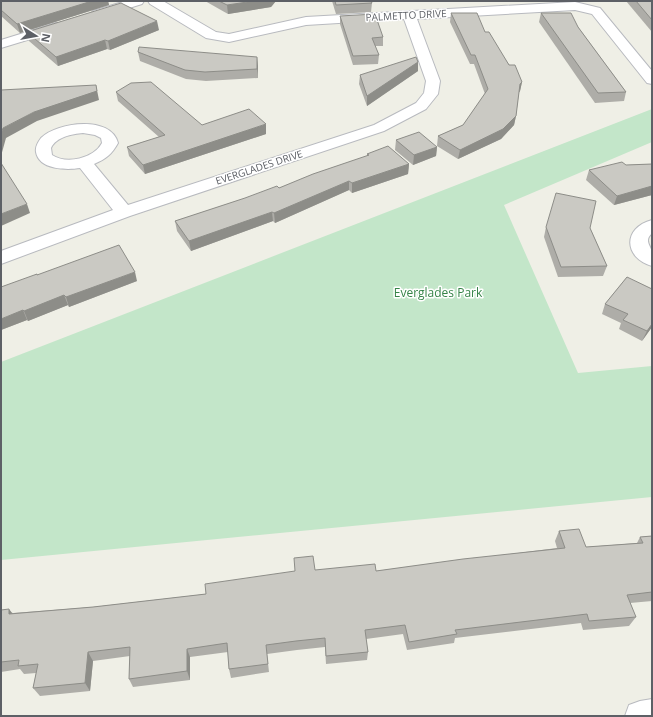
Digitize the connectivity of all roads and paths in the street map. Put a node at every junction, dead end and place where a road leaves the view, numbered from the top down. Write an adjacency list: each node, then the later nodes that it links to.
1 (138, 1): 4 (street)
2 (154, 1): 3 (street, PALMETTO DRIVE)
3 (409, 15): 7 (street, PALMETTO DRIVE); 9 (street, EVERGLADES DRIVE)
4 (85, 18)
5 (70, 22): 6 (street)
6 (1, 44)
7 (652, 80)
8 (85, 163): 9 (street)
9 (124, 212): 11 (street, EVERGLADES DRIVE)
10 (652, 226): 12 (street)
11 (1, 258)
12 (652, 260)
13 (652, 714): 14 (street)
14 (640, 716)

